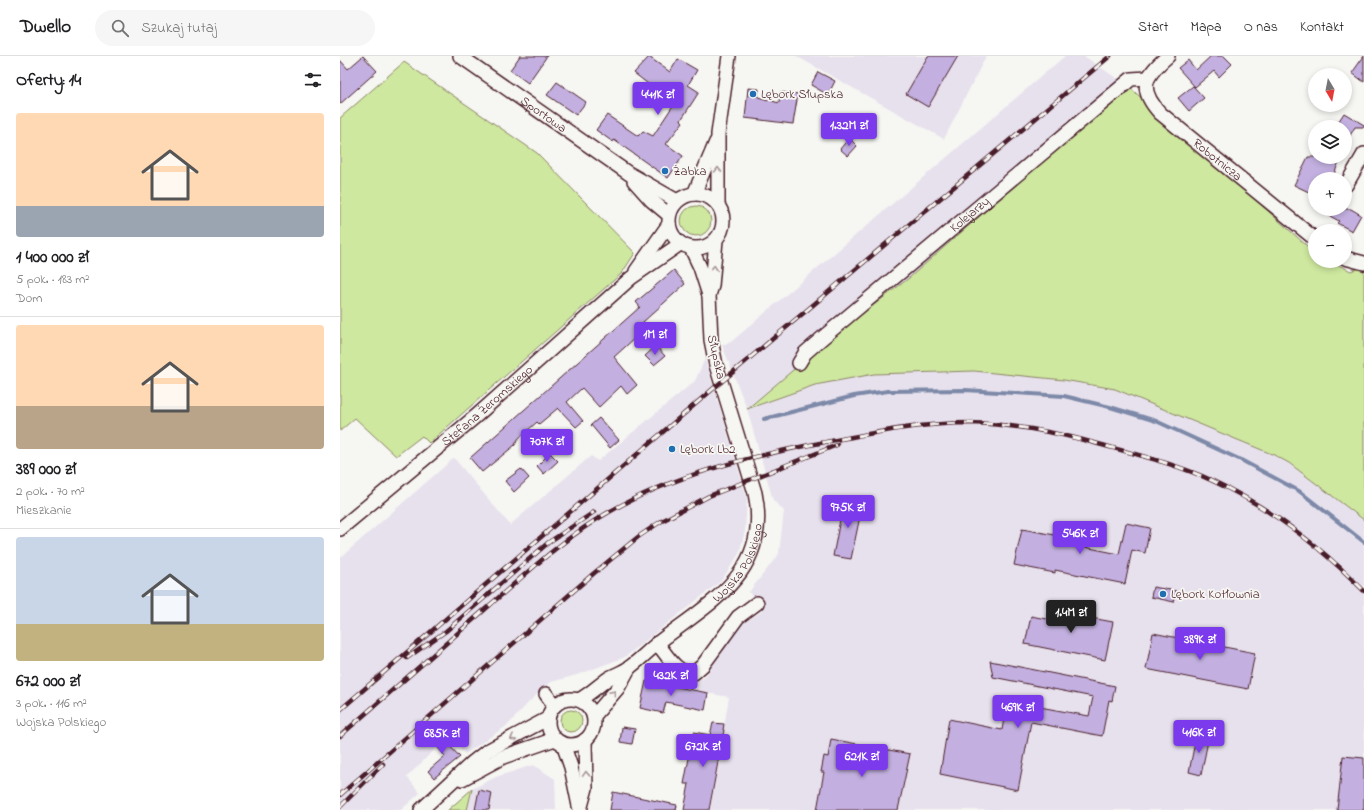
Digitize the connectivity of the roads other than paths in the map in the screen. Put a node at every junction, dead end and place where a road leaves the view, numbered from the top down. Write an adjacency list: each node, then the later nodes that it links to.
1 (460, 56): 7 (street, Sportowa)
2 (729, 56): 5 (street)
3 (1168, 56): 4 (street)
4 (1150, 73): 13 (street, Robotnicza); 20 (street, Kolejarzy)
5 (718, 134): 9 (street); 11 (street, one-way to 5)
6 (1364, 154): 8 (street)
7 (628, 173): 10 (street, Sportowa); 12 (street, Sportowa)
8 (1352, 175)
9 (694, 194): 10 (street); 11 (street)
10 (677, 201): 12 (street)
11 (718, 205): 14 (street)
12 (669, 220): 15 (street); 18 (street, Stefana Żeromskiego)
13 (1308, 233)
14 (716, 240): 15 (street); 19 (street, Słupska, one-way to 14)
15 (686, 246): 18 (street, Stefana Żeromskiego); 19 (street, Słupska)
16 (1352, 260): 17 (street)
17 (1364, 263)
18 (631, 278): 22 (street, Stefana Żeromskiego)
19 (709, 295): 21 (street, Słupska)
20 (799, 363)
21 (733, 417): 24 (street, Wojska Polskiego)
22 (340, 529)
23 (757, 603): 24 (street)
24 (658, 643): 25 (street, Wojska Polskiego)
25 (629, 668): 27 (street, Wojska Polskiego); 29 (street, Wojska Polskiego, one-way to 25)
26 (546, 694): 28 (street)
27 (580, 700): 28 (street); 29 (street)
28 (554, 705): 30 (street)
29 (594, 716): 31 (street)
30 (548, 719): 32 (street); 33 (street, one-way to 33)
31 (585, 740): 32 (street); 34 (street, one-way to 31)
32 (559, 741): 33 (street); 34 (street)
33 (450, 785): 35 (street)
34 (580, 809)
35 (421, 810)

